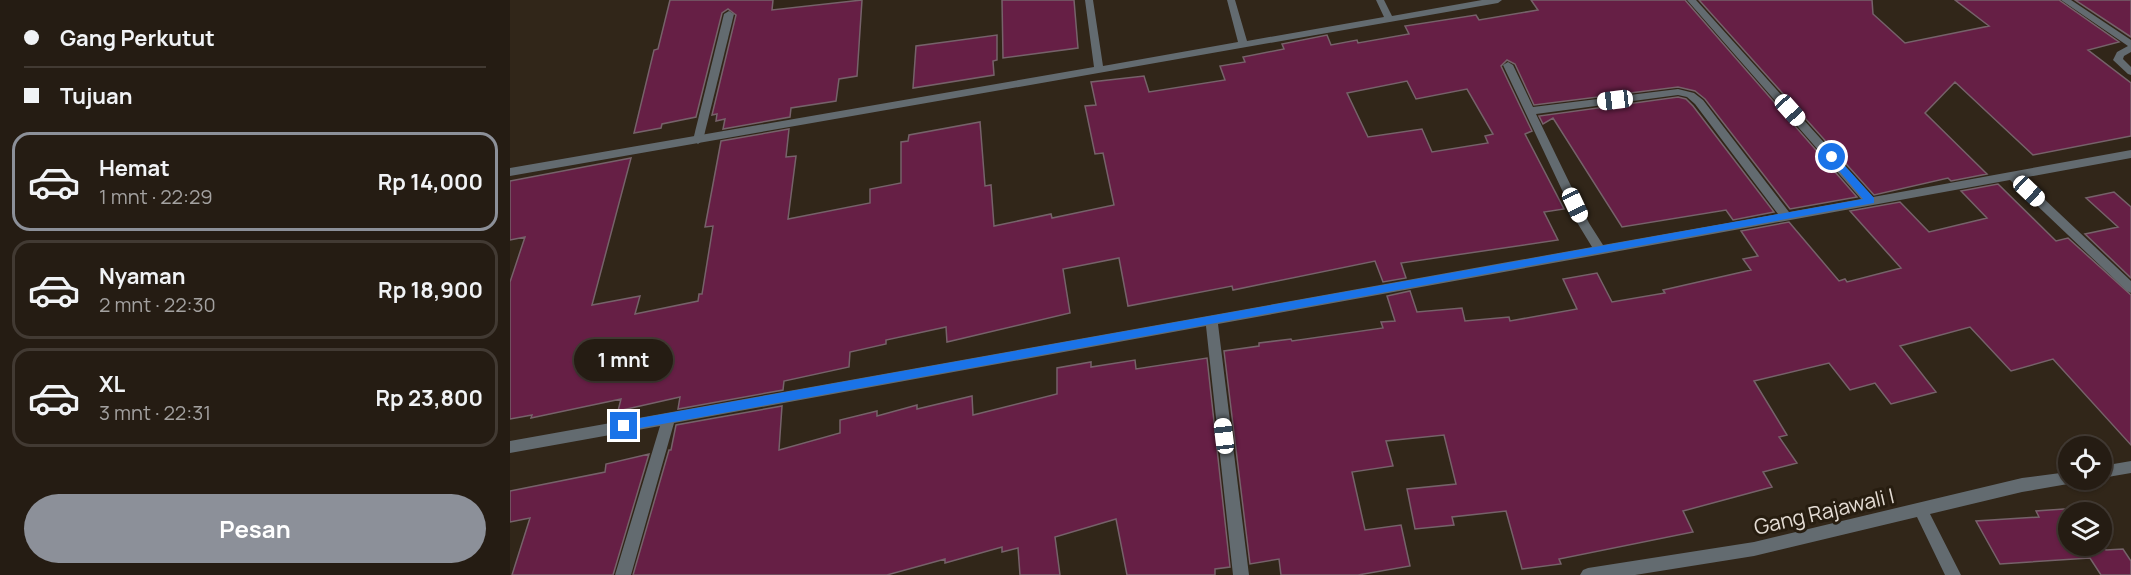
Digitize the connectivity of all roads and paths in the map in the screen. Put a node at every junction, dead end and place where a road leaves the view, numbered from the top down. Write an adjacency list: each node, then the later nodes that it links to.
1 (1089, 0): 13 (street)
2 (1232, 0): 10 (street)
3 (1380, 0): 9 (street)
4 (1498, 0): 7 (street)
5 (1691, 0): 20 (street)
6 (2065, 0): 11 (street)
7 (1478, 2): 9 (street)
8 (729, 14): 16 (street)
9 (1389, 19): 10 (street)
10 (1244, 45): 13 (street)
11 (2131, 46): 14 (street)
12 (1508, 65): 15 (street)
13 (1099, 71): 16 (street)
14 (2131, 72)
15 (1531, 111): 21 (street); 22 (street)
16 (698, 140): 18 (street)
17 (2131, 154): 19 (street)
18 (510, 172)
19 (2012, 175): 20 (street); 23 (street)
20 (1870, 201): 21 (street)
21 (1786, 216): 22 (street)
22 (1600, 250): 24 (street)
23 (2131, 288)
24 (1211, 320): 25 (street); 33 (street)
25 (669, 417): 26 (street); 32 (street)
26 (510, 447)
27 (2131, 467): 28 (street)
28 (2112, 470)
29 (2058, 480): 30 (street, Gang Rajawali I)
30 (1921, 511): 31 (street, Gang Rajawali I); 35 (street)
31 (1611, 574): 34 (street, Gang Rajawali I)
32 (623, 575)
33 (1241, 575)
34 (1588, 575)
35 (1953, 575)

